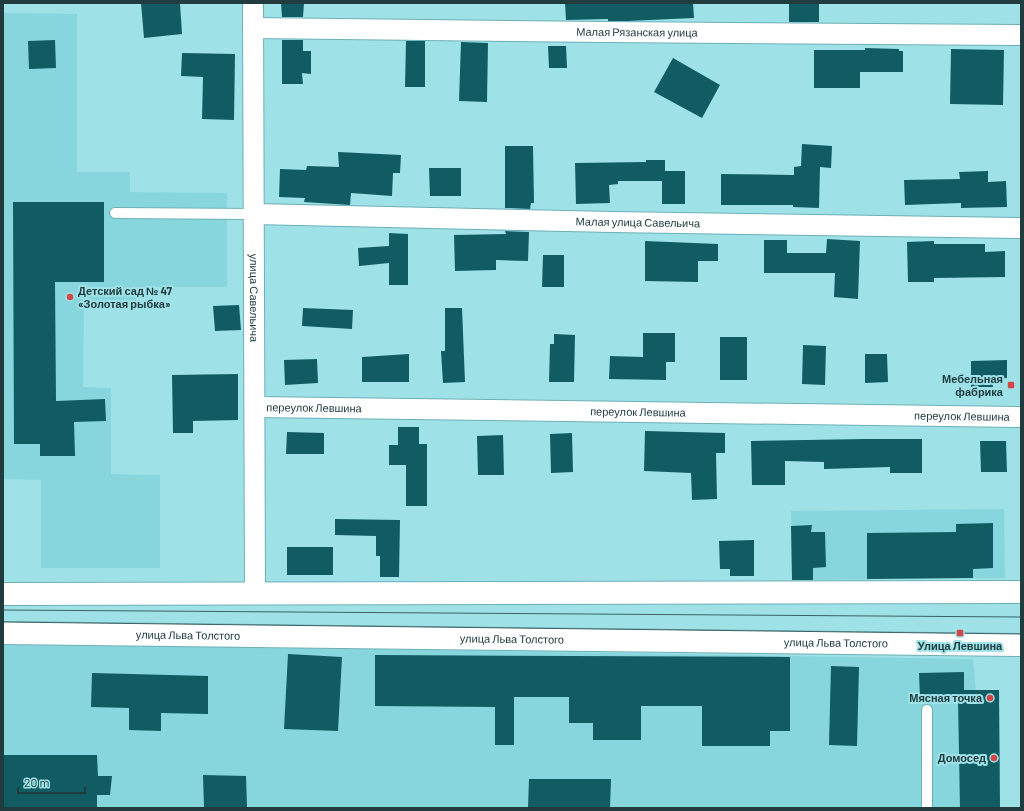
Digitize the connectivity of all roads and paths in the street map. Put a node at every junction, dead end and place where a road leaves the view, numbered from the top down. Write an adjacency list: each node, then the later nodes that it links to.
1 (253, 3): 2 (street, улица Савельича)
2 (253, 28): 3 (street, Малая Рязанская улица); 5 (street, улица Савельича)
3 (1021, 35)
4 (115, 213): 5 (lane)
5 (254, 214): 6 (street, Малая улица Савельича); 7 (street, улица Савельича)
6 (1021, 228)
7 (255, 407): 8 (street, переулок Левшина); 10 (street, улица Савельича)
8 (1021, 417)
9 (1021, 592): 10 (street)
10 (255, 593): 11 (street)
11 (3, 594)
12 (3, 633): 13 (street, улица Льва Толстого)
13 (1021, 645)
14 (927, 710): 15 (lane)
15 (927, 808)

